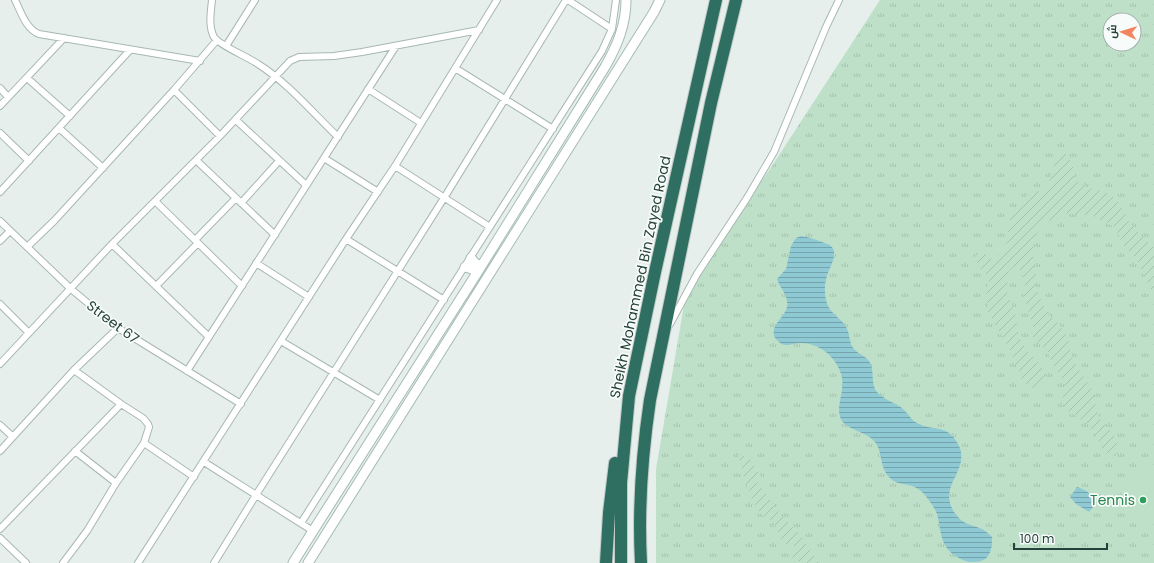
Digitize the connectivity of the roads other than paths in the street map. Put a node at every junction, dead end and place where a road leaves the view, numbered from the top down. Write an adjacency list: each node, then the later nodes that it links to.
1 (15, 0): 14 (street)
2 (212, 0): 15 (street)
3 (255, 0): 16 (street)
4 (497, 0): 13 (street)
5 (567, 0): 12 (street); 27 (street)
6 (616, 0): 12 (street)
7 (660, 0): 100 (main road)
8 (716, 0): 78 (highway, Sheikh Mohammed Bin Zayed Road)
9 (736, 0): 71 (highway)
10 (839, 0): 71 (street)
11 (624, 2): 61 (main road)
12 (612, 29): 33 (street)
13 (479, 30): 17 (street); 20 (street)
14 (64, 38): 18 (street); 22 (street)
15 (217, 40): 16 (street); 19 (street)
16 (226, 46): 21 (street)
17 (396, 46): 21 (street); 24 (street)
18 (130, 50): 19 (street); 29 (street)
19 (200, 61): 25 (street)
20 (455, 68): 27 (street); 31 (street)
21 (276, 77): 30 (street); 36 (street)
22 (27, 78): 26 (street); 29 (street)
23 (0, 88): 26 (street)
24 (368, 89): 31 (street); 36 (street)
25 (174, 90): 35 (street); 42 (street)
26 (8, 97): 28 (street)
27 (505, 99): 33 (street); 46 (street)
28 (0, 106)
29 (70, 116): 32 (street)
30 (236, 120): 35 (street); 40 (street)
31 (421, 124): 41 (street)
32 (58, 128): 39 (street); 42 (street)
33 (553, 129): 50 (street)
34 (0, 133): 39 (street)
35 (220, 136): 38 (street)
36 (338, 137): 37 (street)
37 (324, 158): 43 (street); 45 (street)
38 (196, 160): 47 (street); 48 (street)
39 (29, 161): 44 (street)
40 (279, 161): 43 (street); 47 (street)
41 (394, 166): 45 (street); 46 (street)
42 (103, 168): 57 (street)
43 (306, 185): 52 (street)
44 (0, 192)
45 (378, 192): 53 (street)
46 (444, 198): 50 (street); 62 (street)
47 (238, 200): 52 (street); 55 (street)
48 (155, 201): 55 (street); 56 (street)
49 (0, 221): 51 (street, Street 67)
50 (490, 228): 58 (street)
51 (10, 231): 54 (street); 57 (street, Street 67)
52 (275, 235): 59 (street)
53 (346, 239): 62 (street); 66 (street)
54 (0, 241)
55 (196, 241): 63 (street); 64 (street)
56 (112, 244): 63 (street); 65 (street)
57 (27, 248): 65 (street, Street 67)
58 (471, 258): 60 (street); 61 (main road)
59 (256, 263): 64 (street); 66 (street)
60 (465, 267): 61 (main road); 67 (street)
61 (479, 269): 93 (main road)
62 (398, 271): 67 (street); 77 (street)
63 (157, 285): 72 (street)
64 (242, 286): 72 (street)
65 (71, 288): 69 (street, Street 67); 70 (street)
66 (309, 296): 73 (street)
67 (444, 300): 79 (street)
68 (0, 304): 70 (street)
69 (118, 328): 75 (street); 76 (street, Street 67)
70 (29, 333): 74 (street)
71 (663, 335): 103 (highway)
72 (209, 336): 76 (street)
73 (282, 341): 77 (street); 81 (street)
74 (0, 364)
75 (74, 370): 80 (street); 83 (street)
76 (187, 371): 81 (street, Street 67)
77 (334, 371): 79 (street); 90 (street)
78 (629, 396): 101 (highway); 102 (highway, Sheikh Mohammed Bin Zayed Road)
79 (380, 400): 91 (street)
80 (121, 404): 84 (street); 86 (street)
81 (240, 404): 87 (street)
82 (0, 425): 83 (street)
83 (13, 438): 85 (street)
84 (144, 443): 88 (street); 89 (street)
85 (0, 451)
86 (75, 451): 89 (street); 92 (street)
87 (204, 462): 88 (street); 90 (street)
88 (194, 476): 97 (street)
89 (116, 483): 96 (street)
90 (256, 495): 91 (street); 98 (street)
91 (302, 523): 93 (street)
92 (0, 529)
93 (313, 530): 99 (main road)
94 (0, 538): 95 (street)
95 (26, 563)
96 (64, 563)
97 (138, 563)
98 (214, 563)
99 (293, 563)
100 (308, 563)
101 (606, 563)
102 (621, 563)
103 (641, 563)

